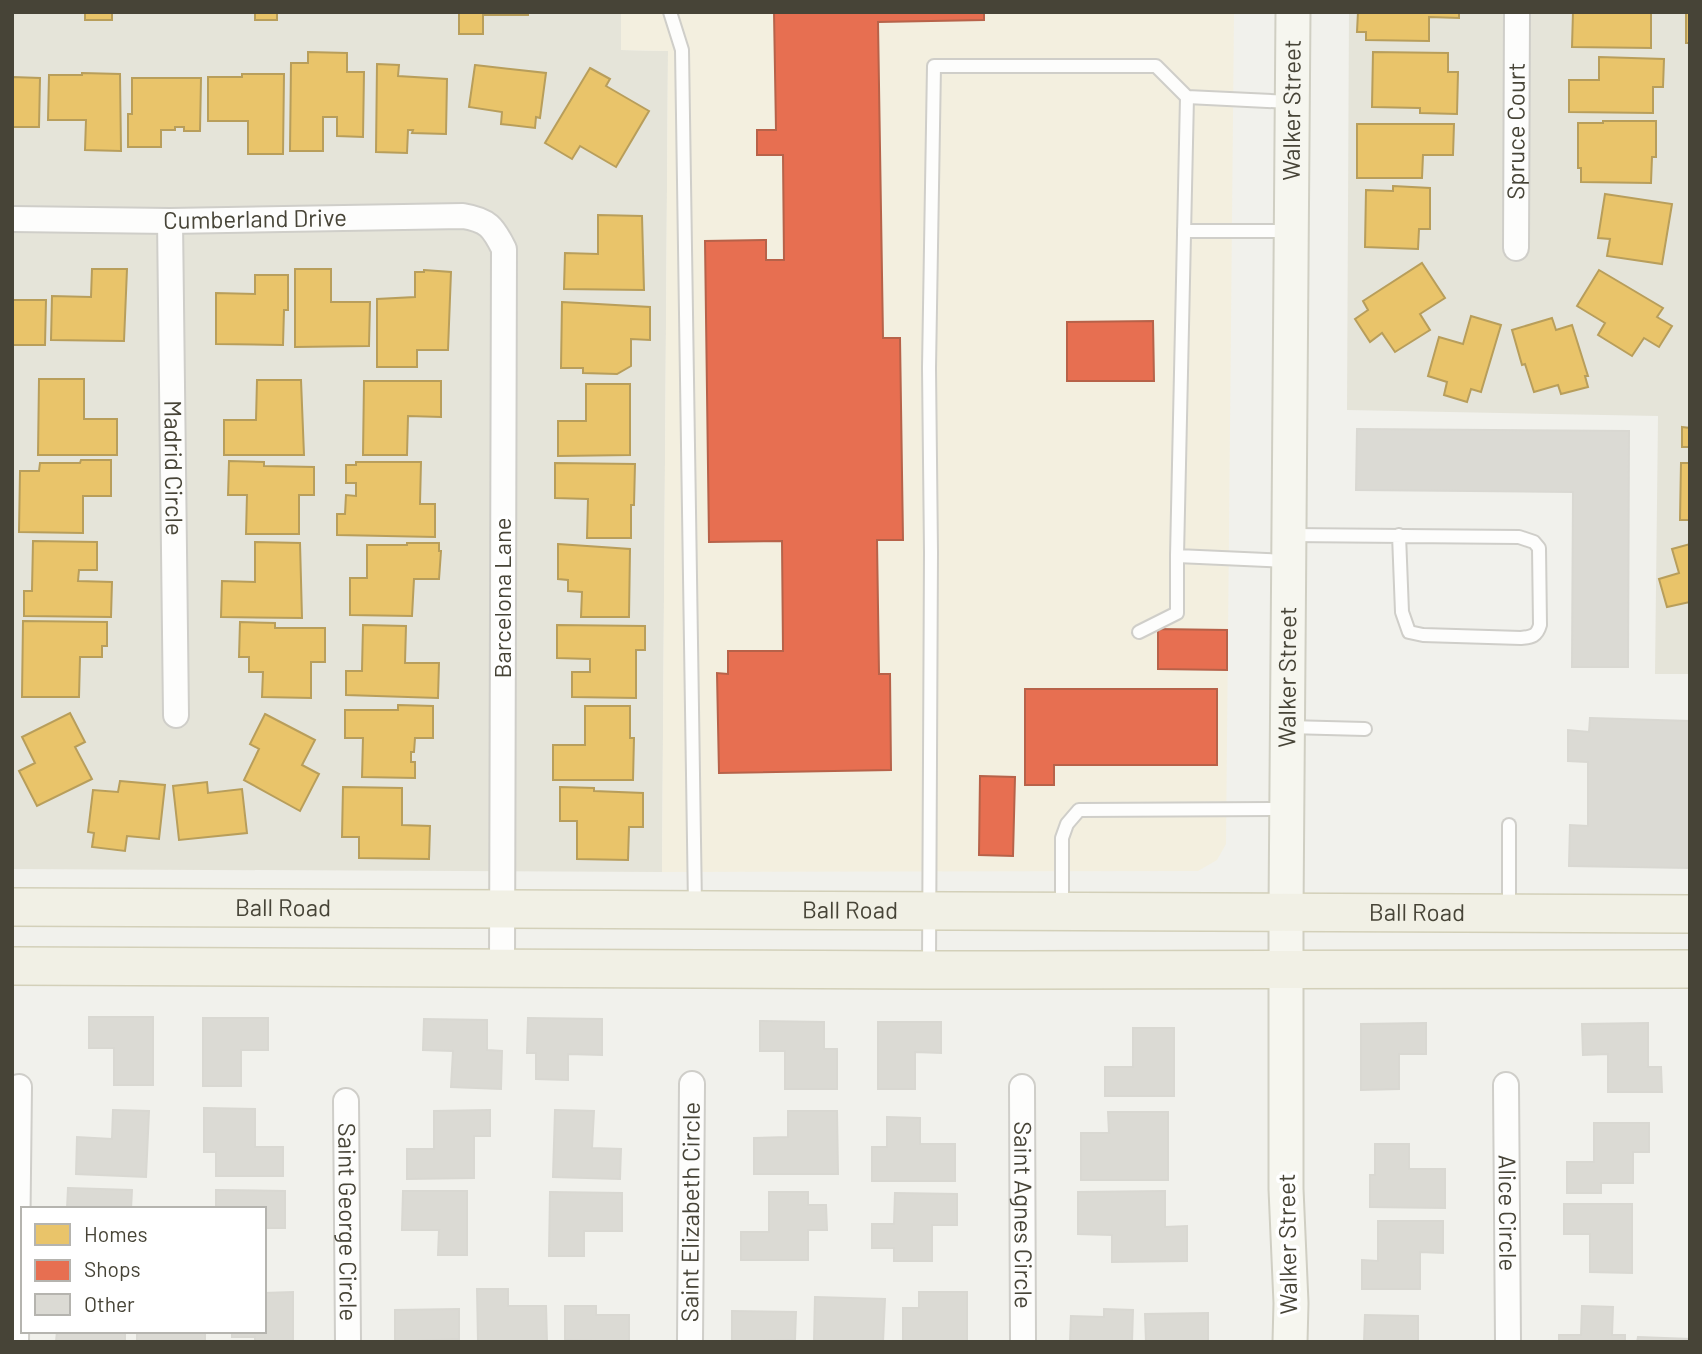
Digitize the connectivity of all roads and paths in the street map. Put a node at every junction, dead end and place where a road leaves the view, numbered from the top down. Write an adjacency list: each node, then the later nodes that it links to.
1 (670, 12): 23 (lane)
2 (1293, 12): 5 (main road, Walker Street)
3 (1517, 12): 11 (street, Spruce Court)
4 (1187, 97): 5 (lane); 9 (lane); 24 (lane)
5 (1293, 102): 10 (main road, Walker Street)
6 (12, 219): 7 (street, Cumberland Drive)
7 (170, 220): 8 (street, Cumberland Drive); 16 (street, Madrid Circle)
8 (495, 231): 22 (street, Barcelona Lane)
9 (1184, 231): 10 (lane); 14 (lane)
10 (1291, 231): 13 (main road, Walker Street)
11 (1516, 248)
12 (1399, 535): 12 (lane); 13 (lane)
13 (1289, 548): 14 (lane); 17 (main road, Walker Street)
14 (1177, 556): 15 (lane)
15 (1139, 632)
16 (176, 715)
17 (1287, 727): 18 (lane); 19 (main road, Walker Street)
18 (1365, 729)
19 (1286, 809): 25 (main road, Walker Street); 26 (lane)
20 (1509, 825): 27 (lane)
21 (12, 907): 22 (main road, Ball Road)
22 (503, 910): 23 (main road, Ball Road); 30 (street, Barcelona Lane)
23 (695, 911): 24 (main road, Ball Road)
24 (930, 912): 26 (main road, Ball Road); 33 (lane)
25 (1286, 912): 26 (main road, Ball Road); 27 (main road, Ball Road); 31 (main road, Walker Street)
26 (1062, 913)
27 (1509, 913): 28 (main road, Ball Road)
28 (1690, 914)
29 (12, 966): 30 (main road)
30 (502, 968): 33 (main road)
31 (1287, 969): 32 (main road); 33 (main road); 43 (main road, Walker Street)
32 (1690, 969)
33 (929, 970)
34 (692, 1084): 41 (street, Saint Elizabeth Circle)
35 (1506, 1085): 44 (street, Alice Circle)
36 (19, 1087): 39 (street)
37 (1022, 1087): 42 (street, Saint Agnes Circle)
38 (346, 1101): 40 (street, Saint George Circle)
39 (16, 1342)
40 (348, 1342)
41 (690, 1342)
42 (1023, 1342)
43 (1290, 1342)
44 (1508, 1342)

